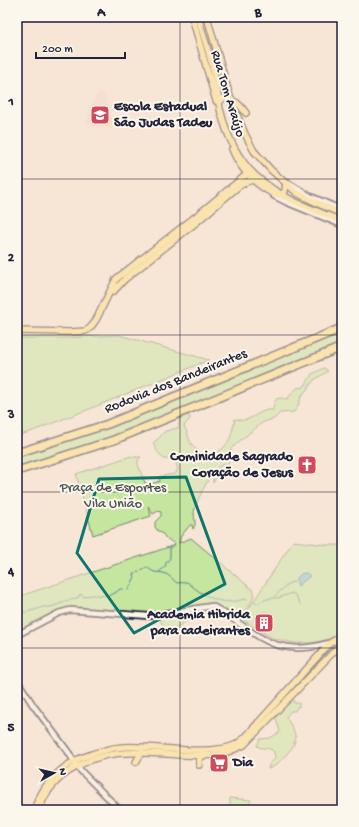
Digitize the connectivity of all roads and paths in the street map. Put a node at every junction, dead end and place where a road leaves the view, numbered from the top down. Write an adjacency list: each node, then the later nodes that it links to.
1 (192, 17): 5 (main road, Rua Tom Araújo)
2 (198, 17): 5 (main road)
3 (207, 17): 4 (main road)
4 (231, 100): 5 (main road); 6 (main road); 10 (main road)
5 (219, 108): 7 (main road, Rua Tom Araújo)
6 (246, 114)
7 (227, 134): 8 (main road, Rua Tom Araújo); 12 (main road)
8 (247, 174): 9 (main road, Rua Tom Araújo); 17 (main road)
9 (253, 180): 11 (main road, Rua Tom Araújo); 17 (main road)
10 (286, 183): 12 (main road); 13 (street); 14 (main road)
11 (266, 190): 12 (main road); 16 (street)
12 (282, 195): 15 (main road)
13 (342, 210)
14 (342, 214)
15 (342, 221)
16 (342, 225)
17 (108, 297): 19 (main road)
18 (342, 328): 21 (highway, Rodovia dos Bandeirantes)
19 (17, 331)
20 (342, 347): 22 (highway)
21 (17, 453)
22 (17, 471)
23 (17, 635): 25 (street)
24 (342, 636): 25 (main road)
25 (330, 643): 29 (main road)
26 (342, 643): 31 (main road)
27 (17, 680): 33 (street)
28 (182, 743): 29 (main road)
29 (178, 749): 33 (main road)
30 (142, 752): 31 (main road); 32 (main road); 33 (main road)
31 (202, 756): 34 (main road)
32 (136, 762)
33 (76, 764): 35 (main road); 36 (main road); 37 (street)
34 (199, 766)
35 (34, 810)
36 (39, 810)
37 (120, 810)

